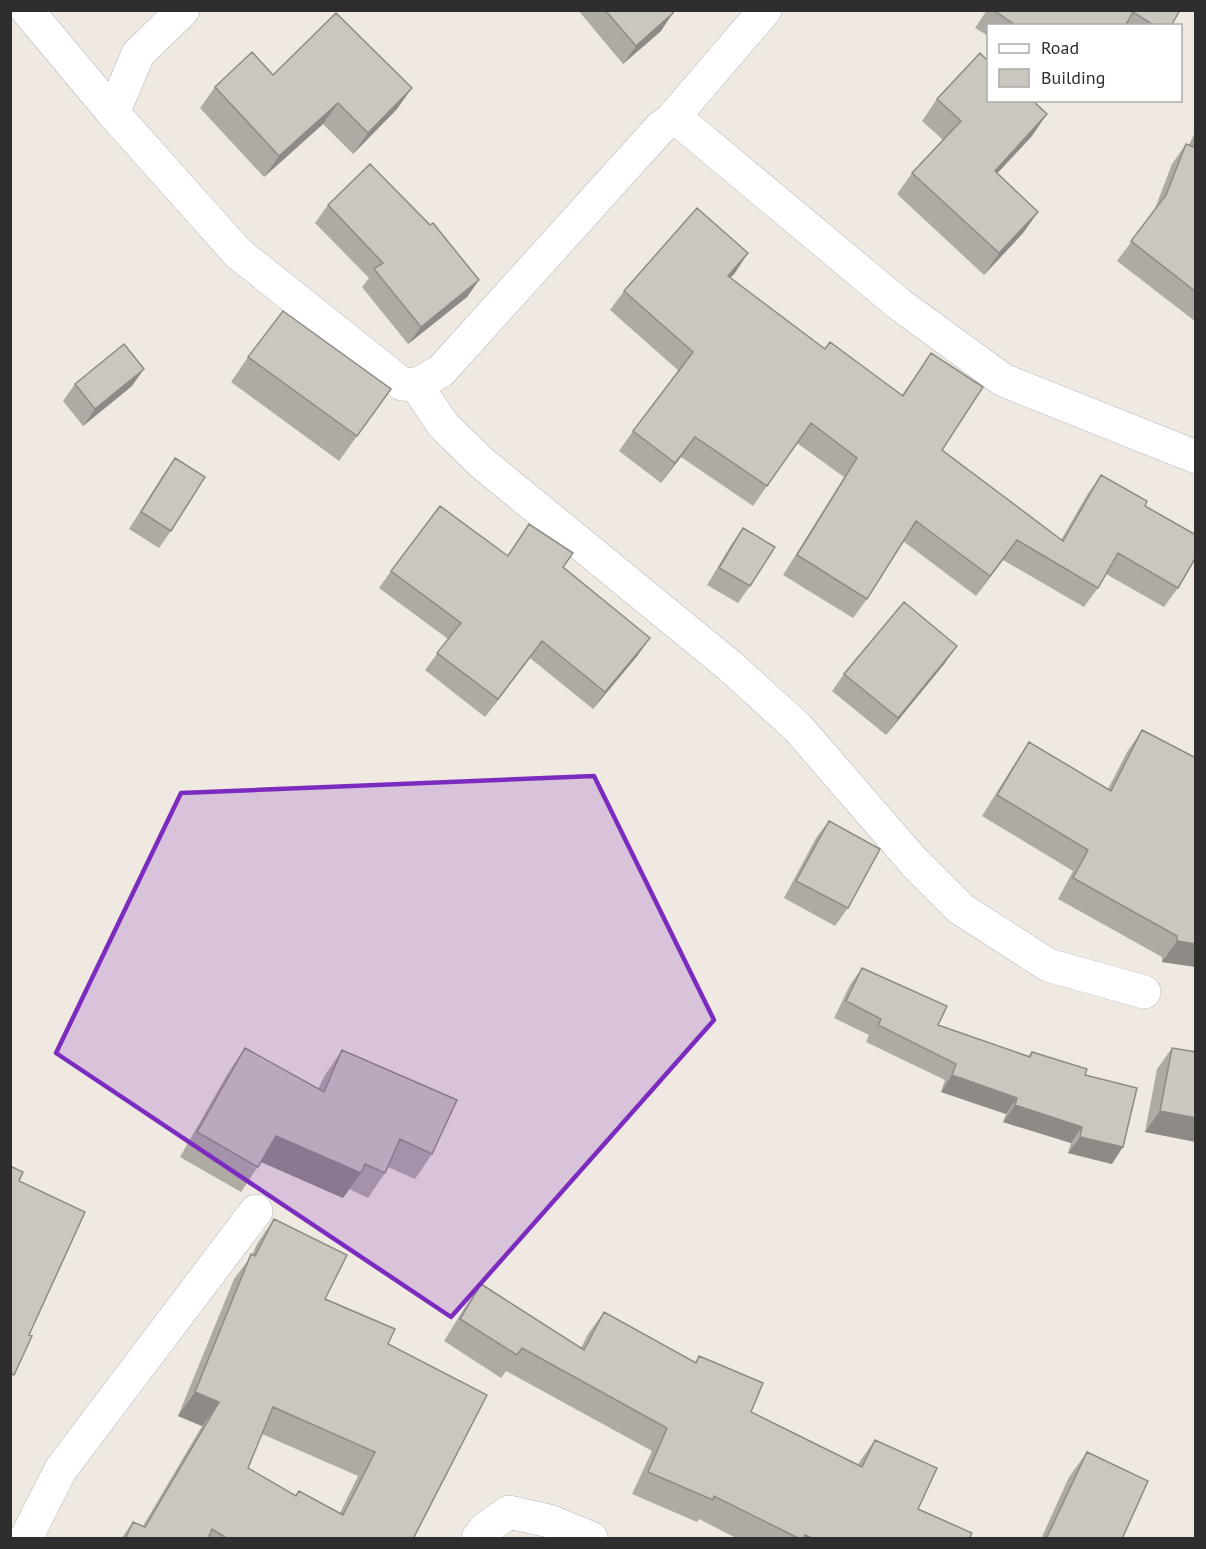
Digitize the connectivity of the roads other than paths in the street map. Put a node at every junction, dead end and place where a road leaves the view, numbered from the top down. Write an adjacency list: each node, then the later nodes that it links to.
1 (27, 10): 4 (street)
2 (183, 10): 4 (street)
3 (765, 10): 5 (street)
4 (113, 113): 6 (street)
5 (671, 120): 6 (street); 7 (street)
6 (416, 385): 8 (street)
7 (1196, 457)
8 (1144, 992)
9 (256, 1211): 10 (street)
10 (26, 1539)
11 (478, 1539): 12 (street)
12 (591, 1539)

